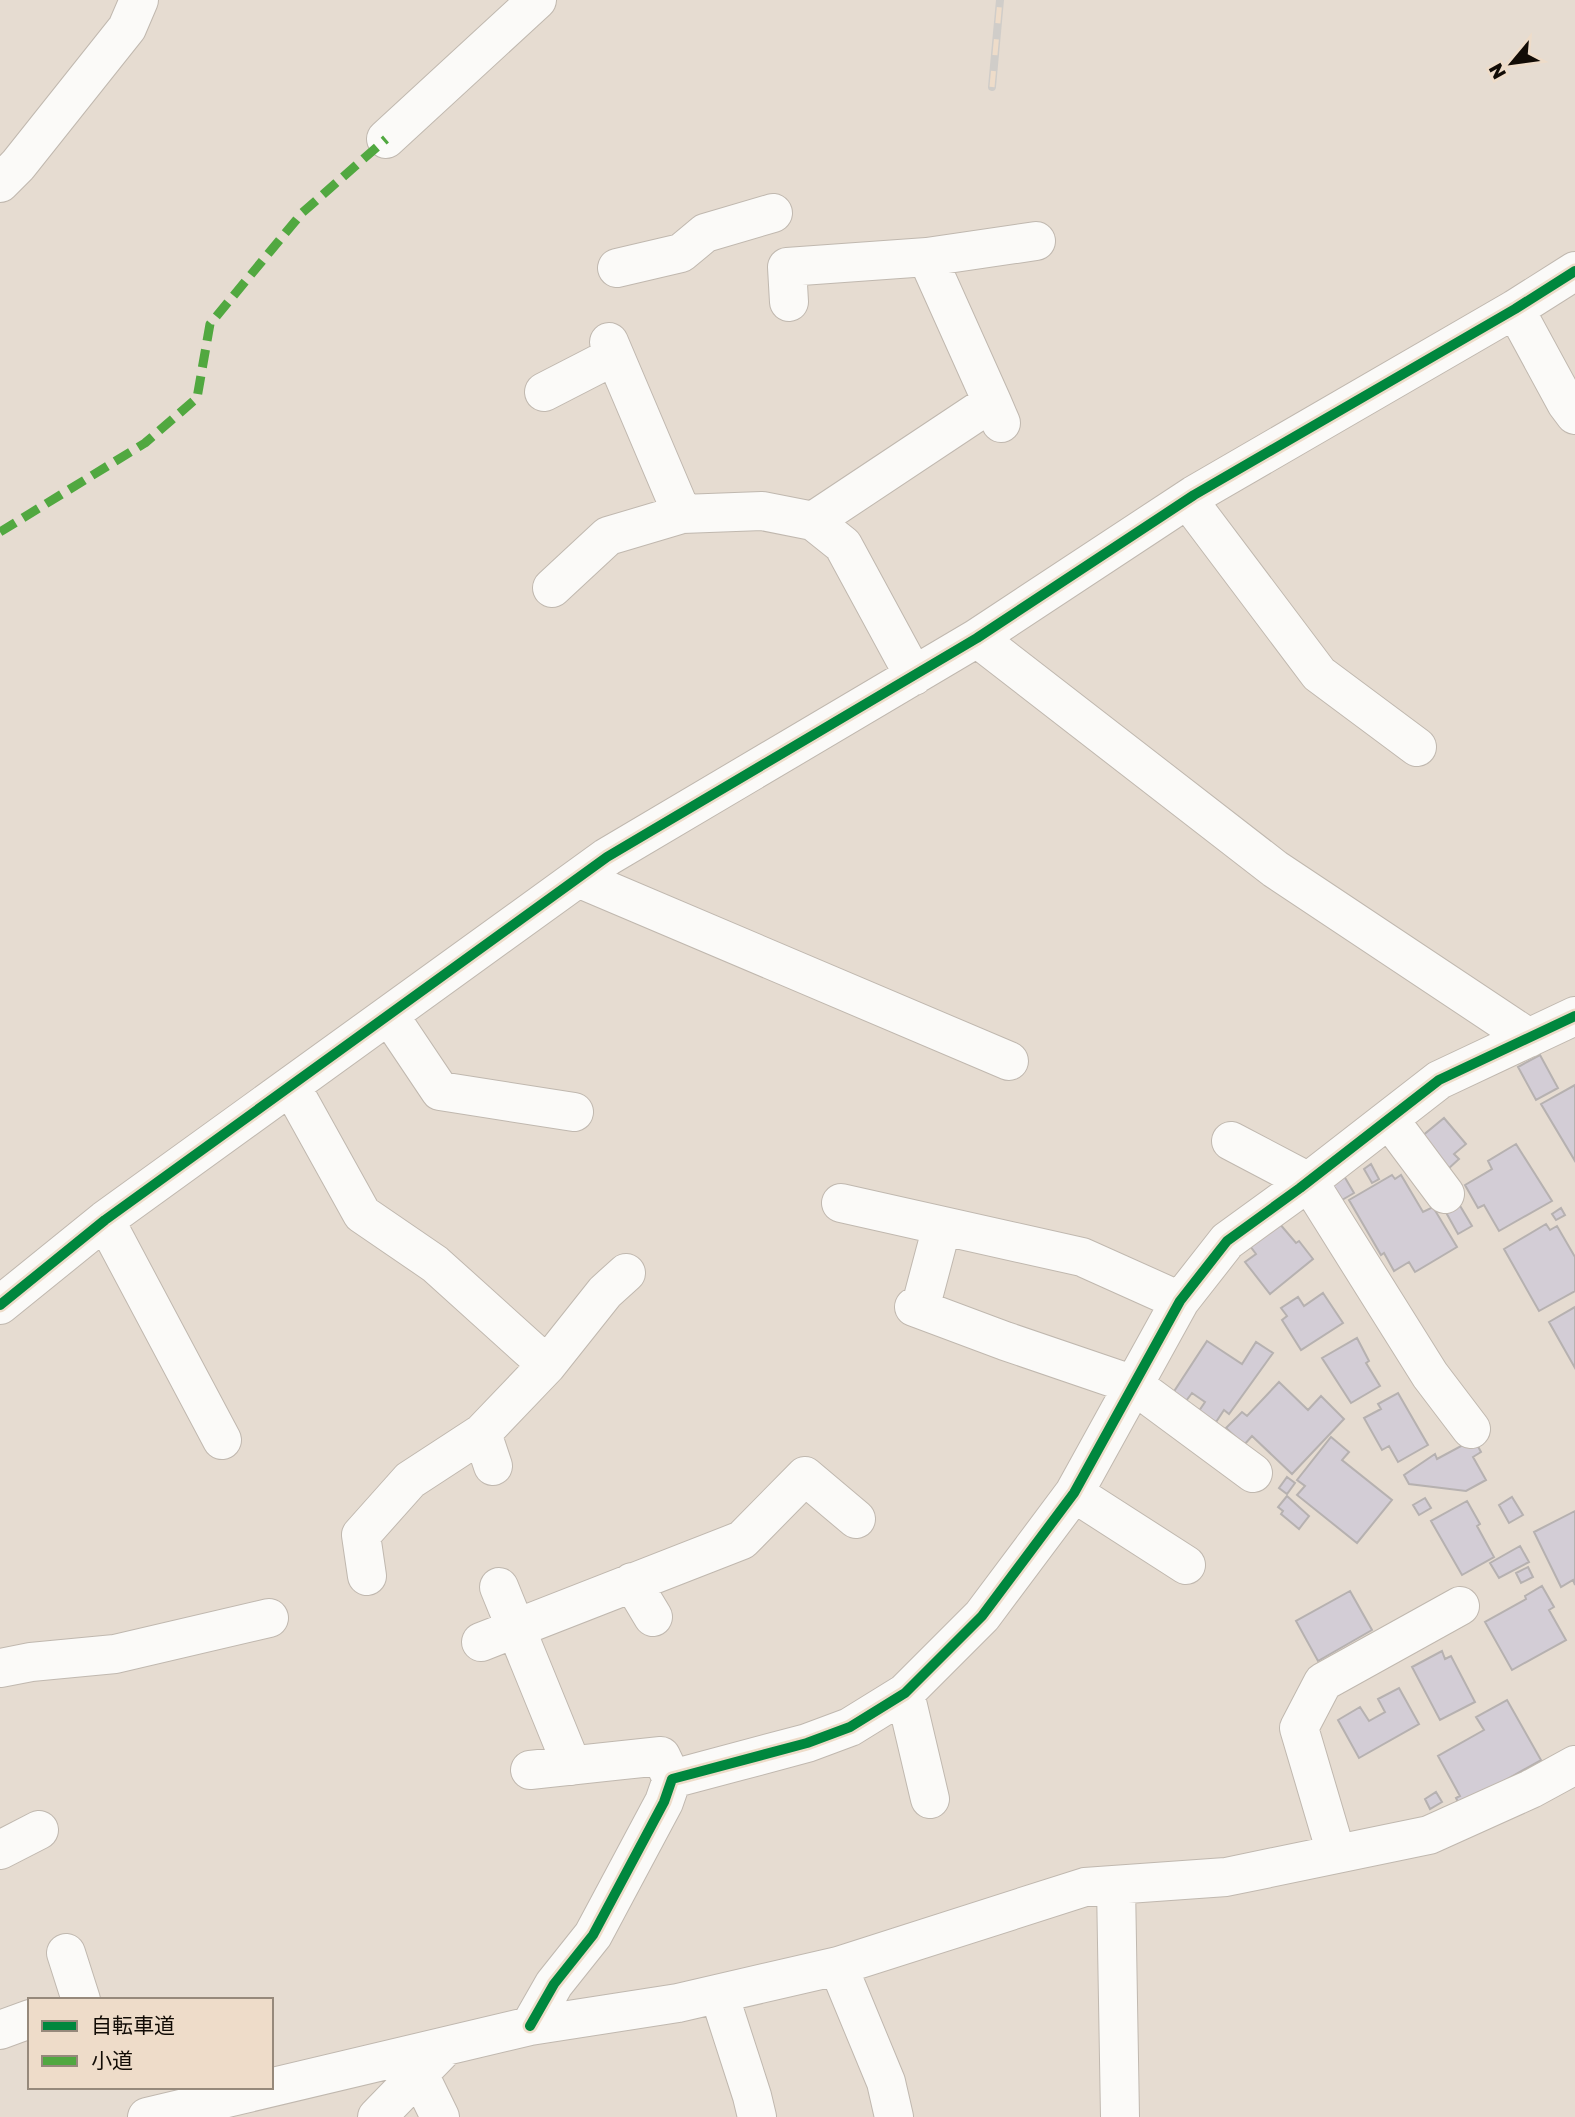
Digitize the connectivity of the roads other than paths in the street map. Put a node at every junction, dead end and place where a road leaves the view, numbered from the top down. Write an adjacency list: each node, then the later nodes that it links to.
1 (139, 0): 4 (street)
2 (537, 0): 3 (street)
3 (386, 139)
4 (0, 183)
5 (1036, 240): 6 (street)
6 (927, 257): 7 (street); 14 (street)
7 (617, 268)
8 (1575, 271): 9 (street)
9 (1516, 309): 11 (street); 12 (street)
10 (544, 392): 13 (street)
11 (1575, 415)
12 (1188, 500): 16 (street); 18 (street)
13 (682, 514): 14 (street); 15 (street)
14 (813, 521): 17 (street)
15 (552, 588)
16 (977, 638): 17 (street); 22 (street)
17 (914, 676): 19 (street)
18 (1417, 747)
19 (578, 878): 20 (street); 23 (street)
20 (389, 1016): 24 (street); 25 (street)
21 (1575, 1016): 22 (street)
22 (1529, 1038): 26 (street)
23 (1010, 1061)
24 (291, 1086): 31 (street); 36 (street)
25 (574, 1112)
26 (1389, 1119): 28 (street); 29 (street)
27 (1231, 1141): 28 (street)
28 (1309, 1182): 34 (street); 38 (street)
29 (1445, 1194)
30 (841, 1203): 32 (street)
31 (105, 1220): 35 (street); 39 (street)
32 (942, 1226): 34 (street); 37 (street)
33 (626, 1273): 36 (street)
34 (1180, 1301): 37 (street)
35 (0, 1304)
36 (547, 1365): 44 (street)
37 (1134, 1385): 40 (street); 41 (street)
38 (1471, 1429)
39 (222, 1440)
40 (1253, 1473)
41 (1074, 1493): 43 (street); 53 (street)
42 (856, 1519): 45 (street)
43 (1186, 1565)
44 (367, 1576)
45 (632, 1582): 48 (street); 50 (street)
46 (499, 1587): 50 (street)
47 (1460, 1606): 61 (street)
48 (653, 1617)
49 (269, 1618): 52 (street)
50 (515, 1627): 51 (street); 55 (street)
51 (481, 1642)
52 (0, 1668)
53 (905, 1693): 57 (street); 58 (street)
54 (1575, 1765): 61 (street)
55 (572, 1766): 56 (street); 57 (street)
56 (530, 1770)
57 (672, 1779): 68 (street)
58 (930, 1799)
59 (39, 1830): 60 (street)
60 (0, 1850)
61 (1336, 1853): 62 (street)
62 (1116, 1885): 64 (street); 79 (street)
63 (66, 1953): 66 (street)
64 (838, 1966): 65 (street); 78 (street)
65 (719, 1994): 68 (street); 77 (street)
66 (81, 1998)
67 (28, 2020): 69 (street)
68 (530, 2026): 70 (street)
69 (0, 2030)
70 (446, 2046): 71 (street); 72 (street)
71 (419, 2074): 75 (street); 76 (street)
72 (273, 2087)
73 (265, 2089): 74 (street)
74 (147, 2117)
75 (377, 2117)
76 (440, 2117)
77 (757, 2117)
78 (894, 2117)
79 (1120, 2117)

